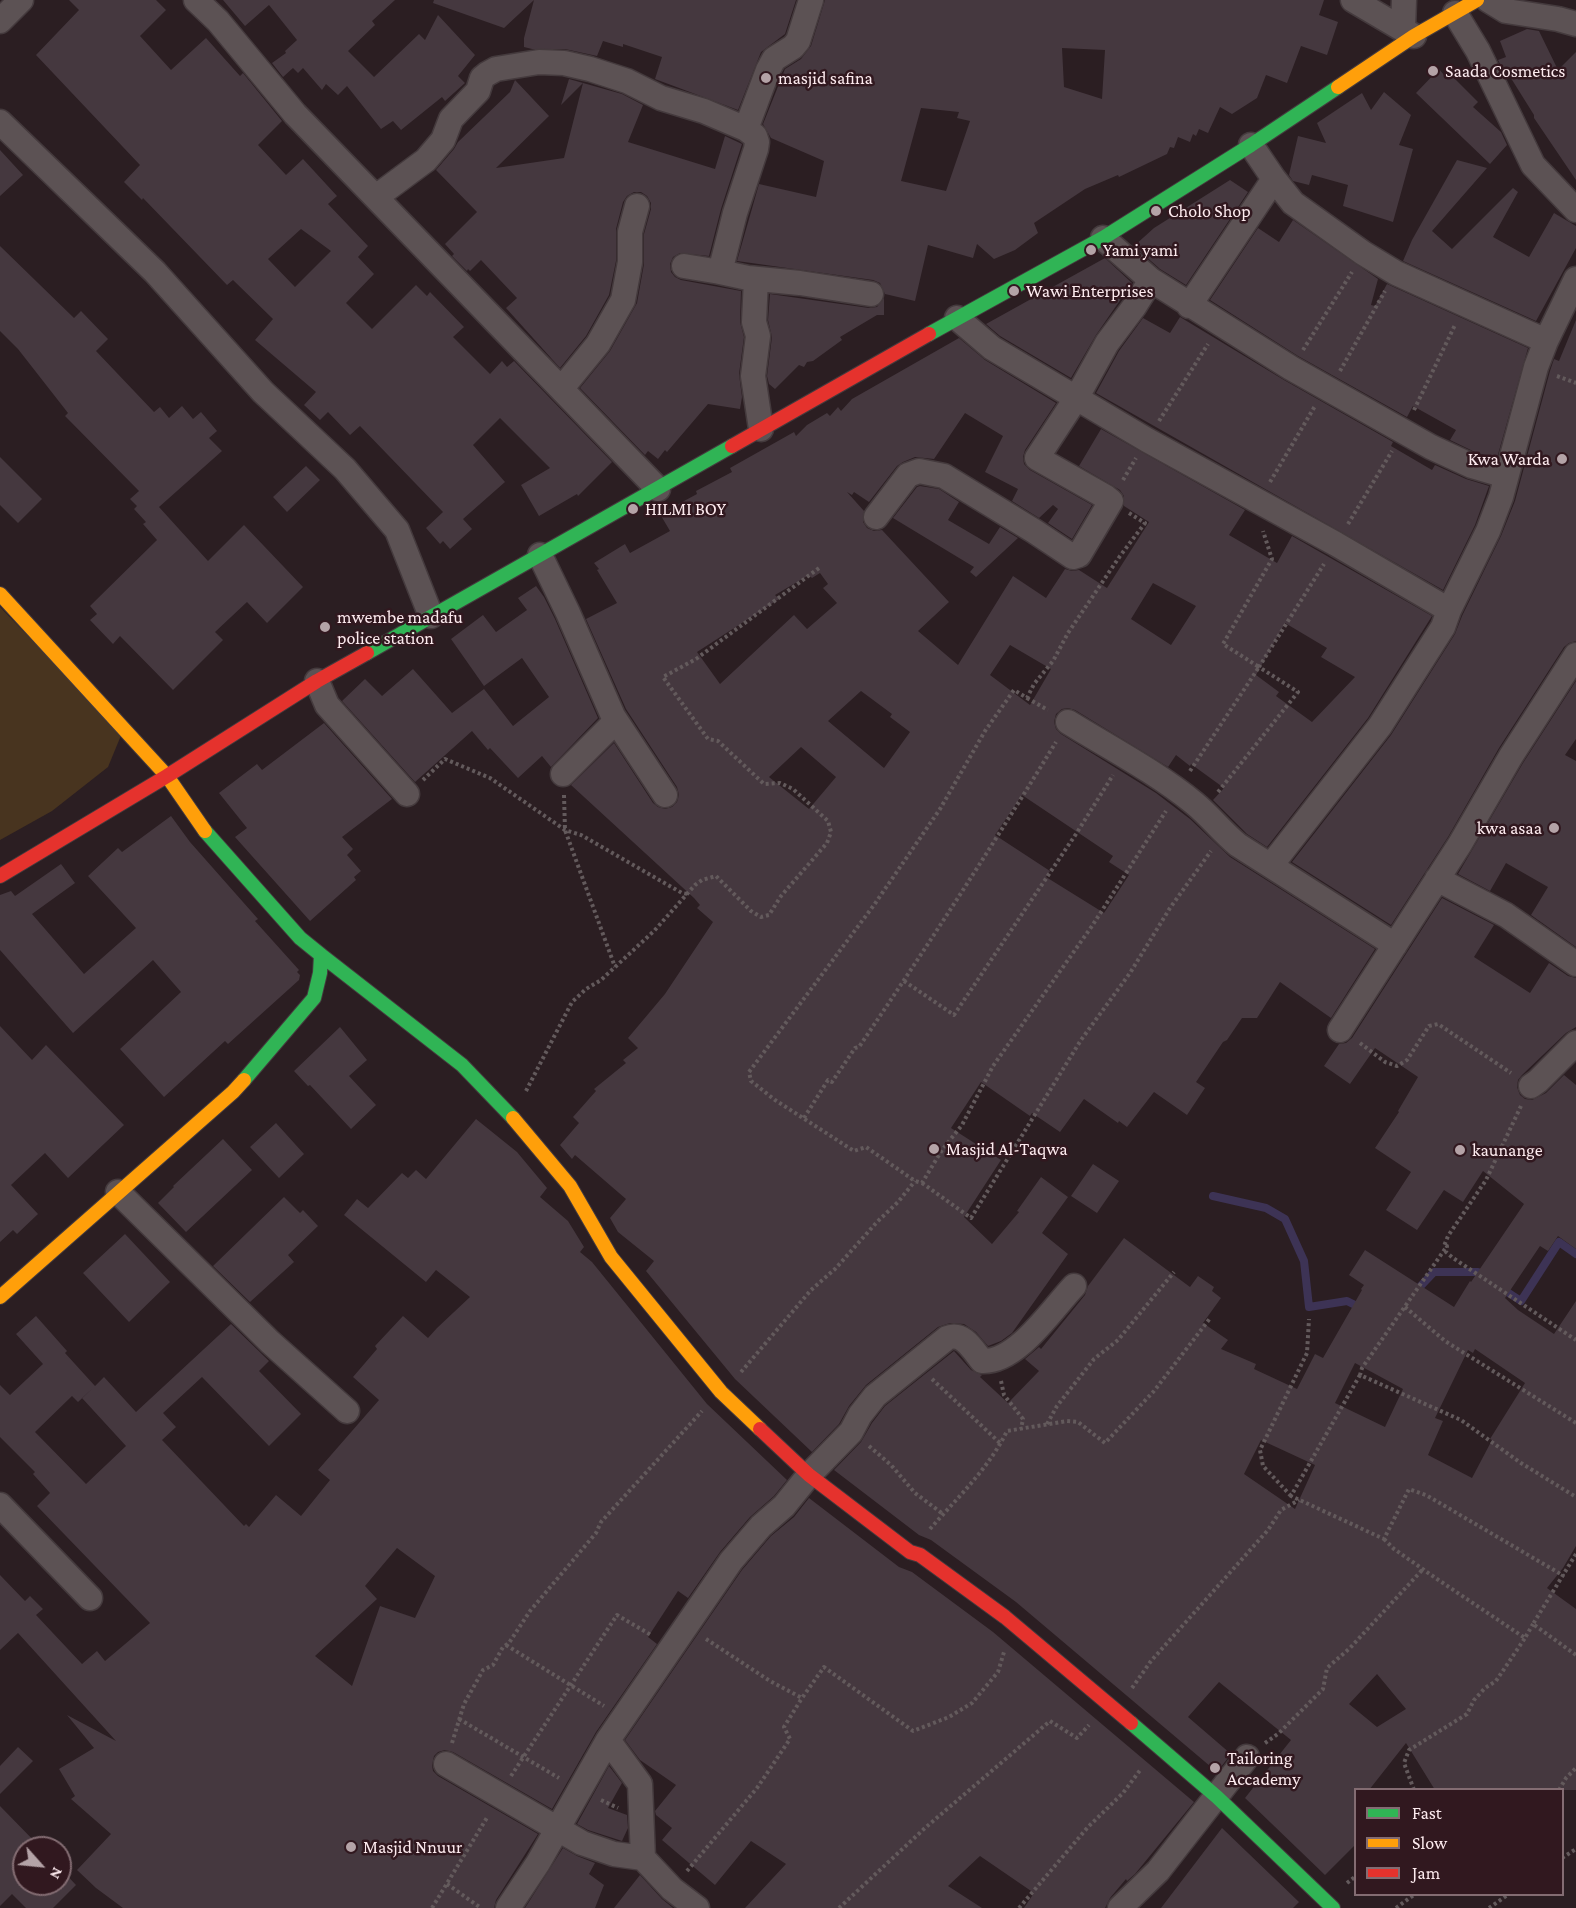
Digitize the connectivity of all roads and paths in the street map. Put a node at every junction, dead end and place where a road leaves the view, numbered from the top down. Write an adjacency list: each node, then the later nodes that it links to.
1 (21, 0): 9 (street)
2 (196, 0): 16 (street)
3 (811, 0): 13 (street)
4 (1353, 0): 11 (street)
5 (1404, 0): 11 (street)
6 (1477, 0): 8 (street)
7 (1488, 0): 10 (street)
8 (1455, 13): 11 (street); 18 (street)
9 (0, 21)
10 (1576, 24)
11 (1409, 32): 14 (street)
12 (0, 122): 44 (street)
13 (746, 129): 16 (street); 22 (street)
14 (1251, 145): 15 (street); 19 (street)
15 (1274, 179): 20 (street); 27 (street)
16 (376, 197): 32 (street)
17 (637, 206): 32 (street)
18 (1576, 210)
19 (1103, 238): 25 (street); 28 (street)
20 (1363, 253): 30 (street); 31 (path)
21 (684, 266): 22 (street)
22 (720, 272): 23 (street)
23 (756, 279): 26 (street); 34 (street)
24 (1576, 279): 30 (street)
25 (1151, 280): 27 (street); 33 (street)
26 (871, 294)
27 (1189, 306): 29 (street)
28 (957, 318): 33 (street); 34 (street)
29 (1221, 325): 31 (street); 35 (path)
30 (1546, 341): 36 (street)
31 (1291, 368): 36 (street)
32 (562, 388): 37 (street)
33 (1077, 398): 35 (street); 38 (street)
34 (761, 429): 37 (street)
35 (1147, 440): 38 (path); 43 (street)
36 (1506, 476): 43 (street)
37 (658, 489): 40 (street)
38 (1111, 501): 39 (street); 70 (path)
39 (876, 517)
40 (540, 555): 44 (street); 47 (street)
41 (819, 568): 60 (path)
42 (0, 594): 51 (street)
43 (1449, 610): 57 (street)
44 (431, 616): 46 (street)
45 (1576, 655): 59 (street)
46 (317, 681): 51 (street); 53 (street)
47 (616, 721): 50 (street); 54 (street)
48 (1068, 722): 49 (street); 65 (path)
49 (1124, 756): 52 (street); 65 (path)
50 (563, 774): 55 (path)
51 (167, 776): 58 (street); 62 (street)
52 (1178, 791): 56 (street); 72 (path)
53 (407, 794): 55 (path)
54 (665, 795)
55 (564, 830): 60 (path); 64 (path)
56 (1223, 834): 57 (street); 72 (path)
57 (1272, 864): 61 (street)
58 (0, 876)
59 (1437, 879): 61 (street); 63 (street)
60 (688, 894): 64 (path)
61 (1395, 945): 66 (street)
62 (321, 955): 69 (street); 73 (street)
63 (1576, 964)
64 (615, 967): 69 (path)
65 (904, 981): 70 (path)
66 (1340, 1030): 68 (path)
67 (1576, 1043): 68 (street)
68 (1531, 1086): 74 (path)
69 (512, 1117): 85 (street)
70 (804, 1118): 71 (path)
71 (915, 1181): 72 (path); 85 (path)
72 (922, 1183)
73 (118, 1192): 77 (street); 86 (street)
74 (1447, 1246): 78 (path); 81 (path)
75 (1174, 1272): 88 (path)
76 (1074, 1286): 82 (street)
77 (0, 1297)
78 (1405, 1307): 84 (path); 87 (path)
79 (1211, 1317): 88 (path)
80 (1309, 1319): 93 (path)
81 (1576, 1340)
82 (992, 1362): 83 (street); 89 (path)
83 (916, 1364): 90 (street); 91 (path)
84 (1360, 1375): 93 (path); 94 (path)
85 (721, 1392): 92 (street); 108 (path)
86 (347, 1411)
87 (1576, 1423)
88 (1047, 1424): 89 (path)
89 (1021, 1429): 91 (path)
90 (851, 1432): 92 (street); 97 (path)
91 (1001, 1444): 97 (path)
92 (809, 1475): 99 (street); 105 (street)
93 (1292, 1496): 95 (path)
94 (1576, 1497)
95 (1299, 1500): 98 (path); 113 (path)
96 (0, 1505): 103 (street)
97 (943, 1514): 99 (path)
98 (1384, 1539): 101 (path); 102 (path)
99 (910, 1552): 106 (street)
100 (1576, 1554): 102 (path)
101 (1424, 1568): 107 (path); 119 (path)
102 (1564, 1576): 104 (path)
103 (90, 1598)
104 (1533, 1624): 107 (path); 110 (path)
105 (686, 1627): 109 (street); 112 (path)
106 (1024, 1633): 112 (path); 113 (street)
107 (1525, 1638): 122 (path)
108 (506, 1645): 111 (path); 114 (path)
109 (671, 1648): 111 (path); 115 (street)
110 (1576, 1655)
111 (571, 1684): 115 (path); 118 (path)
112 (802, 1698): 131 (path)
113 (1111, 1707): 117 (street); 138 (path)
114 (459, 1719): 118 (path); 120 (path)
115 (622, 1719): 116 (street)
116 (608, 1740): 124 (street); 127 (street)
117 (1159, 1748): 126 (street); 139 (path)
118 (522, 1757): 124 (path); 125 (path)
119 (1247, 1757): 126 (street)
120 (446, 1764): 125 (street)
121 (1576, 1768): 123 (path)
122 (1413, 1788)
123 (1560, 1788)
124 (579, 1790): 127 (path); 128 (street)
125 (499, 1795): 128 (street); 130 (path)
126 (1217, 1797): 140 (street); 141 (street)
127 (641, 1820): 129 (street)
128 (556, 1830): 129 (street); 136 (street)
129 (643, 1858): 131 (street)
130 (447, 1884): 134 (path); 135 (path)
131 (672, 1889): 137 (street)
132 (1412, 1896): 142 (path)
133 (1506, 1896): 143 (path)
134 (432, 1908)
135 (481, 1908)
136 (508, 1908)
137 (697, 1908)
138 (839, 1908)
139 (1019, 1908)
140 (1120, 1908)
141 (1333, 1908)
142 (1396, 1908)
143 (1489, 1908)

